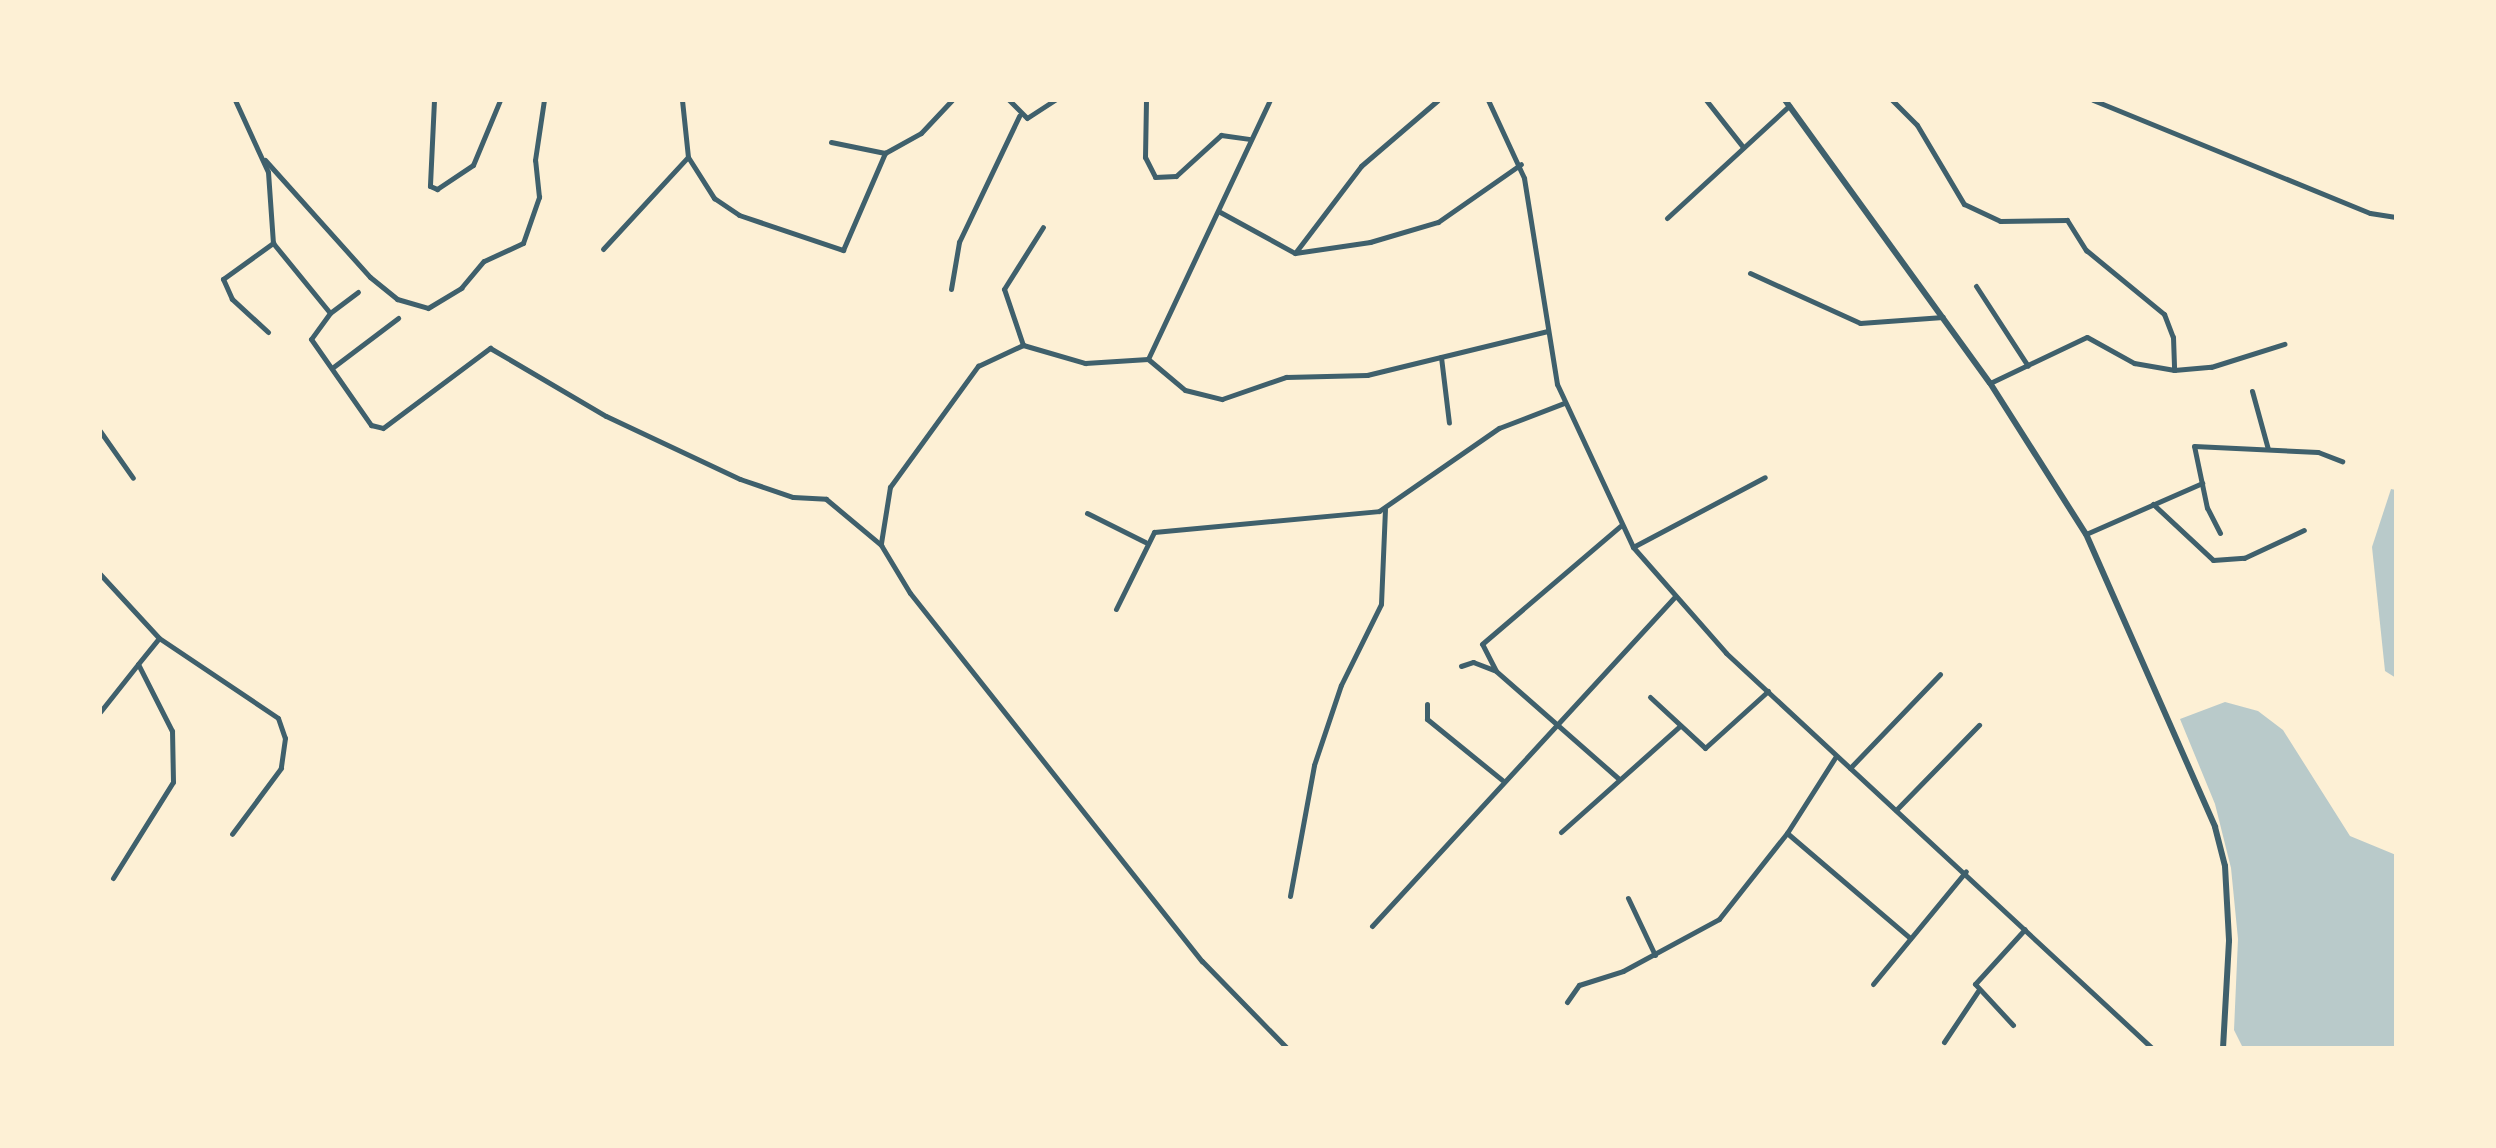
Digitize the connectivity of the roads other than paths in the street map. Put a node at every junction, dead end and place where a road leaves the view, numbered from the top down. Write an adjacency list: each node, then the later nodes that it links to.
1 (235, 100): 23 (street)
2 (434, 100): 3 (street)
3 (500, 100)
4 (544, 100): 23 (street)
5 (682, 100): 22 (street)
6 (952, 100): 21 (street)
7 (1009, 100): 17 (street)
8 (1054, 100): 17 (street)
9 (1146, 100): 18 (street)
10 (1270, 100): 18 (street)
11 (1438, 100): 31 (street)
12 (1488, 100): 24 (street)
13 (1706, 100): 20 (street)
14 (1892, 100): 47 (street)
15 (2093, 100): 26 (street)
16 (1787, 103): 20 (street); 37 (street)
17 (1019, 116): 34 (street)
18 (1248, 139): 25 (street)
19 (831, 142): 21 (street)
20 (1743, 147): 27 (street)
21 (885, 153): 22 (street)
22 (688, 157): 30 (street)
23 (263, 158): 29 (street)
24 (1521, 164): 31 (street); 39 (street)
25 (1220, 212): 31 (street); 44 (street)
26 (2396, 216)
27 (1666, 218)
28 (1043, 227): 42 (street)
29 (273, 244): 36 (street); 40 (street)
30 (603, 249)
31 (1295, 254)
32 (1750, 272): 37 (street)
33 (1976, 286): 45 (street)
34 (950, 290)
35 (358, 292): 36 (street)
36 (330, 314): 46 (street)
37 (1943, 317): 48 (street)
38 (398, 318): 46 (street)
39 (1548, 331): 43 (street); 50 (street)
40 (268, 332)
41 (2284, 344): 47 (street)
42 (1023, 345): 44 (street); 66 (street)
43 (1441, 357): 44 (street); 51 (street)
44 (1148, 359)
45 (2028, 366): 47 (street); 48 (street)
46 (332, 368): 66 (street)
47 (2174, 370)
48 (1990, 383): 64 (street)
49 (2252, 390): 53 (street)
50 (1564, 404): 59 (street); 61 (street)
51 (1449, 423)
52 (100, 431): 56 (street)
53 (2268, 448): 54 (street); 57 (street)
54 (2342, 462)
55 (1765, 476): 67 (street)
56 (133, 478)
57 (2202, 483): 58 (street); 63 (street)
58 (2153, 504): 62 (street); 64 (street)
59 (1385, 509): 65 (street); 95 (street)
60 (1087, 513): 65 (street)
61 (1620, 526): 67 (street); 76 (street)
62 (2304, 530)
63 (2220, 533)
64 (2086, 534): 105 (street)
65 (1145, 542): 72 (street)
66 (880, 544): 107 (street)
67 (1633, 547): 71 (street)
68 (100, 574): 69 (street)
69 (109, 583): 70 (street); 73 (street)
70 (100, 590)
71 (1675, 597): 78 (street); 82 (street)
72 (1116, 609)
73 (160, 638): 74 (street); 92 (street)
74 (138, 664): 81 (street); 94 (street)
75 (1461, 666): 76 (street)
76 (1496, 671): 82 (street)
77 (1940, 674): 86 (street)
78 (1768, 692): 84 (street); 85 (street)
79 (1650, 697): 84 (street)
80 (1427, 704): 88 (street)
81 (100, 712)
82 (1558, 724): 87 (street); 88 (street)
83 (1979, 725): 89 (street)
84 (1680, 726): 87 (street)
85 (1836, 756): 86 (street); 91 (street)
86 (1850, 768): 89 (street)
87 (1620, 779): 90 (street)
88 (1502, 780): 97 (street)
89 (1896, 810): 93 (street)
90 (1561, 832)
91 (1787, 833): 99 (street); 100 (street)
92 (232, 834)
93 (1966, 871): 98 (street); 99 (street)
94 (113, 878)
95 (1290, 896)
96 (1628, 898): 100 (street)
97 (1372, 926)
98 (2025, 929): 102 (street); 108 (street)
99 (1910, 938): 101 (street)
100 (1655, 954): 103 (street)
101 (1873, 984)
102 (1978, 991): 104 (street); 106 (street)
103 (1567, 1002)
104 (2013, 1025)
105 (2224, 1038): 109 (street); 110 (street)
106 (1944, 1042)
107 (1287, 1048)
108 (2152, 1048)
109 (2216, 1048)
110 (2223, 1048)

